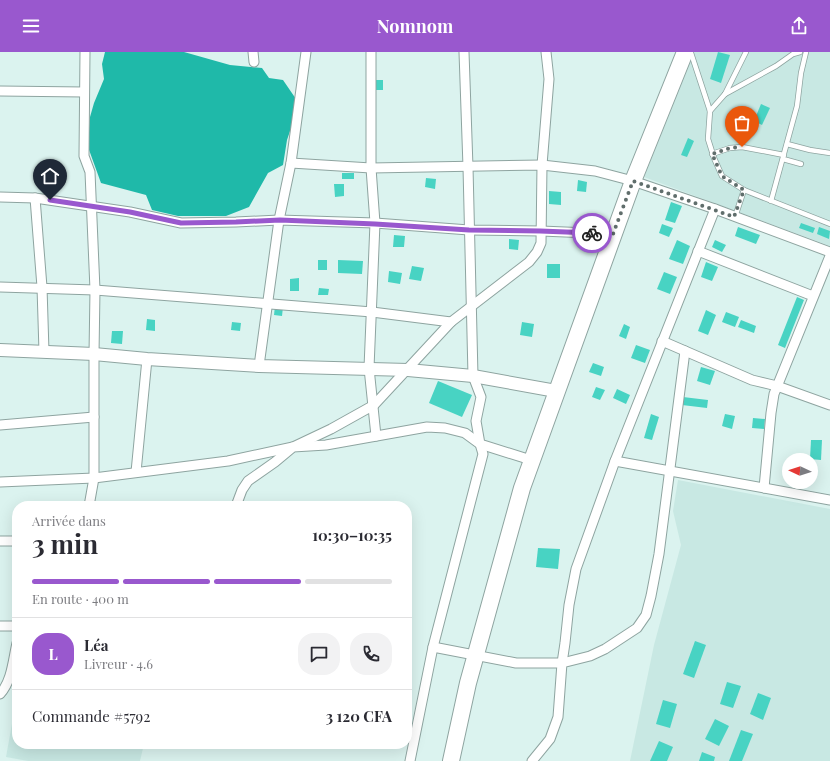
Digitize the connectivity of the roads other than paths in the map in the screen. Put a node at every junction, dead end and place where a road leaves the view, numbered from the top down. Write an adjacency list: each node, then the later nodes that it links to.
1 (85, 52): 14 (street)
2 (253, 52): 12 (street)
3 (371, 52): 25 (street)
4 (464, 52): 24 (street)
5 (546, 52): 23 (street)
6 (685, 52): 26 (highway)
7 (688, 52): 16 (lane)
8 (746, 52): 15 (lane)
9 (800, 52): 15 (lane)
10 (806, 52): 17 (lane)
11 (304, 54): 21 (street)
12 (254, 62)
13 (0, 91): 14 (street)
14 (84, 92): 31 (street)
15 (725, 94): 16 (lane)
16 (710, 111): 19 (lane)
17 (787, 144): 18 (lane); 20 (lane)
18 (830, 153)
19 (712, 154): 20 (lane); 27 (lane)
20 (784, 157): 22 (lane); 30 (lane)
21 (291, 163): 25 (street); 34 (street)
22 (801, 164)
23 (542, 165): 24 (street); 26 (street); 38 (street)
24 (468, 166): 25 (street); 37 (street)
25 (371, 168): 35 (street)
26 (633, 181): 32 (street); 39 (highway)
27 (744, 190): 30 (lane); 33 (lane)
28 (0, 197): 29 (street)
29 (35, 198): 31 (street); 44 (street)
30 (771, 201): 36 (lane)
31 (92, 207): 34 (street); 45 (street)
32 (715, 209): 33 (street); 40 (street)
33 (734, 217): 41 (street)
34 (280, 220): 35 (street); 47 (street)
35 (375, 224): 37 (street); 49 (street)
36 (830, 224)
37 (469, 230): 38 (street); 48 (street)
38 (540, 231): 39 (street); 48 (street)
39 (613, 234): 62 (highway)
40 (698, 251): 46 (street); 51 (street)
41 (830, 252)
42 (830, 256): 46 (street)
43 (0, 287): 44 (street)
44 (42, 288): 45 (street); 54 (street)
45 (95, 290): 47 (street); 55 (street)
46 (813, 296): 61 (street)
47 (267, 304): 49 (street); 57 (street)
48 (472, 305): 50 (street); 60 (street)
49 (372, 312): 50 (street); 58 (street)
50 (451, 322): 59 (street)
51 (662, 341): 53 (street); 71 (street)
52 (0, 350): 54 (street)
53 (685, 351): 61 (street); 72 (street)
54 (44, 352): 55 (street)
55 (94, 354): 56 (street); 65 (street)
56 (146, 359): 57 (street); 73 (street)
57 (259, 366): 58 (street)
58 (369, 368): 59 (street); 63 (street)
59 (408, 370): 60 (street); 63 (street)
60 (473, 376): 62 (street); 68 (street)
61 (777, 386): 64 (street); 76 (street)
62 (556, 391): 70 (highway)
63 (374, 405): 67 (street); 69 (street)
64 (830, 405)
65 (94, 416): 66 (street); 74 (street)
66 (0, 424)
67 (376, 436): 68 (street); 69 (street)
68 (480, 444): 70 (street); 84 (street)
69 (293, 447): 73 (street); 79 (street)
70 (531, 460): 85 (highway)
71 (615, 461): 72 (street); 86 (street)
72 (670, 471): 76 (street); 86 (street)
73 (136, 472): 74 (street)
74 (94, 478): 75 (street); 78 (street)
75 (0, 482)
76 (764, 488): 77 (street)
77 (830, 500)
78 (90, 501)
79 (238, 501)
80 (0, 541): 81 (street)
81 (12, 541)
82 (0, 626): 83 (street)
83 (12, 626)
84 (433, 647): 85 (street); 89 (street)
85 (475, 655): 86 (street); 90 (highway)
86 (562, 663): 91 (street)
87 (12, 667): 88 (street)
88 (0, 694)
89 (410, 761)
90 (452, 761)
91 (532, 761)

